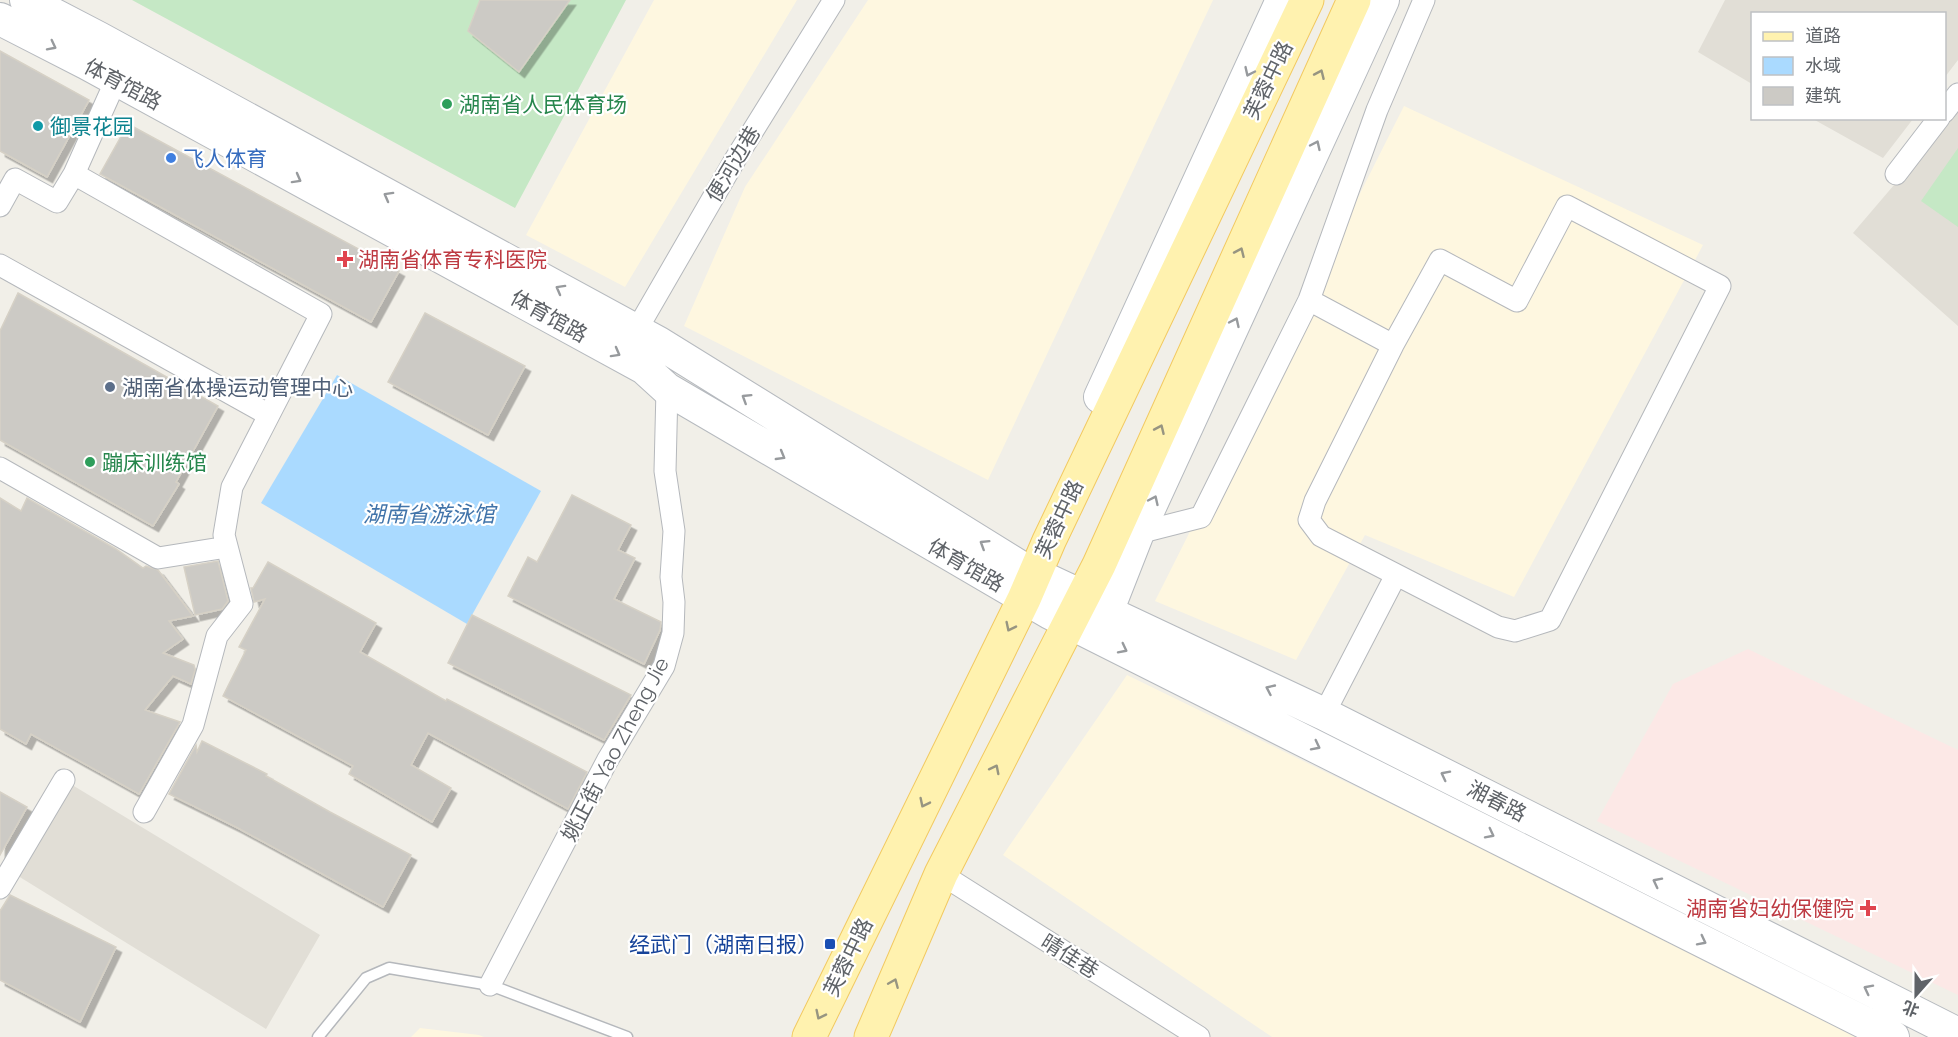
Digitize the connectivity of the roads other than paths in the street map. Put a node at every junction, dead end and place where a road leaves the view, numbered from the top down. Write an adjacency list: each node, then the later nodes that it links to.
1 (26, 0): 18 (street, 体育馆路, one-way to 1)
2 (834, 0): 18 (street, 便河边巷)
3 (1282, 0): 27 (street, 芙蓉中路, one-way to 27)
4 (1307, 0): 27 (main road, 芙蓉中路)
5 (1354, 0): 25 (main road, 芙蓉中路, one-way to 5)
6 (1383, 0): 23 (street, one-way to 6)
7 (1424, 0): 17 (street)
8 (0, 19): 9 (street, 体育馆路, one-way to 9)
9 (116, 80): 13 (street); 20 (street, 体育馆路, one-way to 20)
10 (1958, 94): 11 (street)
11 (1946, 109)
12 (1937, 120): 14 (street)
13 (74, 174): 15 (street); 21 (street)
14 (1896, 174)
15 (0, 206)
16 (0, 266): 21 (street)
17 (1309, 300): 19 (street); 23 (street)
18 (636, 331): 27 (street, 体育馆路, one-way to 18)
19 (1393, 345): 26 (street); 26 (street)
20 (668, 389): 27 (street, 体育馆路, one-way to 27); 34 (street, 姚正街 Yao Zheng Jie)
21 (269, 415): 24 (street)
22 (0, 468): 24 (street)
23 (1138, 533): 25 (main road); 28 (street)
24 (227, 547): 31 (street)
25 (1099, 565): 28 (main road, 芙蓉中路)
26 (1396, 575): 29 (street)
27 (1027, 580): 28 (street, 湘春路); 38 (main road, 芙蓉中路, one-way to 38)
28 (1088, 610): 29 (street, 湘春路, one-way to 28); 32 (main road, 芙蓉中路, one-way to 28); 41 (street, 湘春路, one-way to 41)
29 (1324, 714): 35 (street, 湘春路, one-way to 29)
30 (64, 780): 33 (street)
31 (144, 812)
32 (941, 874): 39 (main road, 芙蓉中路, one-way to 32); 40 (street, 晴佳巷)
33 (0, 888)
34 (490, 985): 36 (lane); 37 (lane)
35 (1958, 1034)
36 (318, 1037)
37 (627, 1037)
38 (809, 1037)
39 (871, 1037)
40 (1199, 1037)
41 (1893, 1037)

